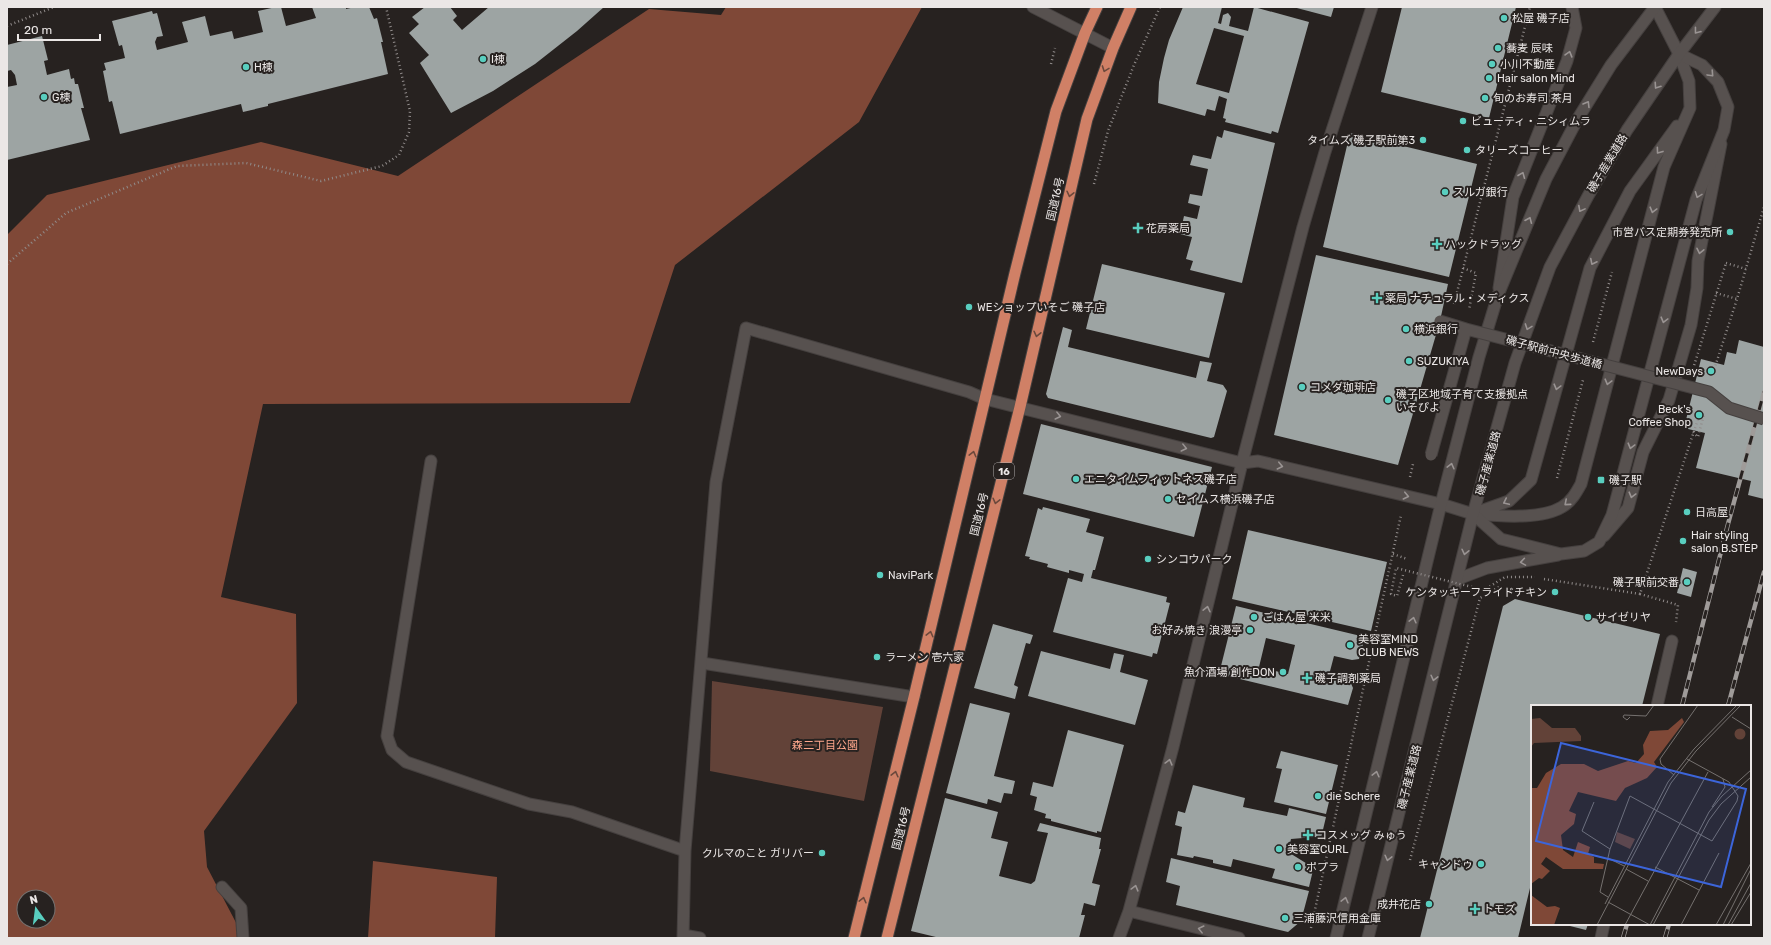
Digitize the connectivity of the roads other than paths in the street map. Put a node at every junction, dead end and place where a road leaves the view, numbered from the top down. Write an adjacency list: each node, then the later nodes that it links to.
1 (1033, 7): 8 (street)
2 (1097, 7): 8 (highway, 国道16号)
3 (1131, 7): 9 (highway, 国道16号 / 16)
4 (1372, 7): 21 (street)
5 (1572, 7): 13 (street, one-way to 5)
6 (1655, 7): 10 (street); 13 (street, one-way to 6)
7 (1715, 7): 10 (street, 磯子産業道路, one-way to 10)
8 (1085, 33): 9 (street); 16 (highway, 国道16号)
9 (1113, 48): 17 (highway, 国道16号 / 16, one-way to 17)
10 (1679, 54): 11 (street); 12 (street, one-way to 12); 23 (street, 磯子産業道路, one-way to 23)
11 (1690, 108): 23 (street, one-way to 23); 23 (street, one-way to 23)
12 (1724, 130): 24 (street, one-way to 24); 24 (street, one-way to 24)
13 (1498, 295): 22 (street, one-way to 13)
14 (1440, 320): 15 (street, 磯子駅前中央歩道橋, bridge)
15 (1466, 329): 18 (street, 磯子駅前中央歩道橋, bridge); 19 (street, bridge)
16 (985, 399): 17 (street); 28 (street); 29 (highway, 国道16号, one-way to 16)
17 (1020, 406): 21 (street, one-way to 21); 39 (highway, 国道16号 / 16, one-way to 39)
18 (1764, 419)
19 (1431, 455)
20 (431, 460): 31 (street)
21 (1242, 463): 22 (street, one-way to 22); 33 (street, one-way to 21)
22 (1441, 504): 23 (street); 42 (street, one-way to 22)
23 (1473, 514): 25 (street); 26 (street, 磯子産業道路, one-way to 26)
24 (1599, 542): 25 (street)
25 (1561, 554): 26 (street, one-way to 26)
26 (1458, 579): 43 (street, 磯子産業道路, one-way to 43)
27 (1672, 641): 30 (street)
28 (702, 663): 29 (street); 31 (street)
29 (914, 698): 38 (highway, 国道16号, one-way to 29)
30 (1657, 705)
31 (685, 851): 35 (street)
32 (222, 887): 36 (street)
33 (1129, 911): 40 (street); 41 (street, one-way to 33)
34 (1604, 925): 44 (street)
35 (683, 936): 37 (street)
36 (243, 938)
37 (700, 938)
38 (854, 938)
39 (887, 938)
40 (1119, 938)
41 (1239, 938)
42 (1336, 938)
43 (1368, 938)
44 (1601, 938)

